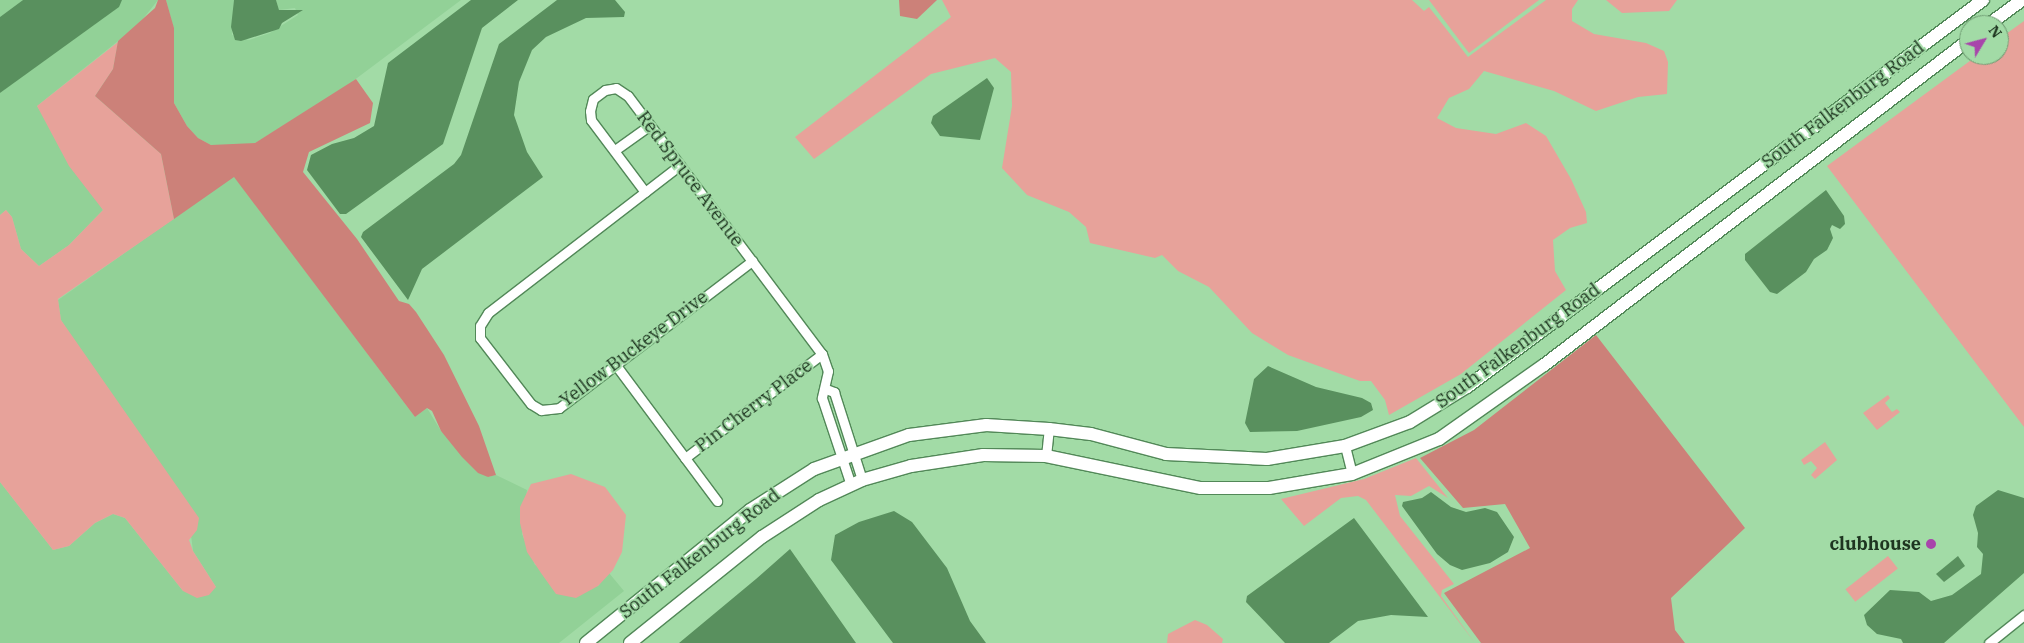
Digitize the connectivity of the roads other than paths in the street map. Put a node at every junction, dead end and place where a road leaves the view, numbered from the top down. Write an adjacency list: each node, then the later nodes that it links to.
1 (1983, 0): 16 (street, South Falkenburg Road)
2 (2022, 0): 3 (street)
3 (2002, 15)
4 (1959, 48): 20 (street, South Falkenburg Road)
5 (650, 125): 6 (street); 6 (street, Red Spruce Avenue); 7 (street, Red Spruce Avenue)
6 (614, 150): 8 (street, Red Spruce Avenue)
7 (680, 165): 8 (street, Yellow Buckeye Drive); 9 (street, Red Spruce Avenue)
8 (646, 192): 11 (street, Yellow Buckeye Drive)
9 (752, 261): 10 (street, Red Spruce Avenue); 11 (street, Yellow Buckeye Drive)
10 (822, 354): 12 (street, Red Spruce Avenue); 19 (street, Pin Cherry Place)
11 (615, 364): 19 (street)
12 (826, 389): 13 (street, Red Spruce Avenue); 14 (street, Red Spruce Avenue)
13 (839, 410): 14 (street); 17 (street, Red Spruce Avenue)
14 (827, 414): 17 (street, Red Spruce Avenue)
15 (1050, 428): 16 (street, South Falkenburg Road); 17 (street, South Falkenburg Road); 18 (street)
16 (1345, 446): 20 (street)
17 (848, 456): 21 (street, Red Spruce Avenue); 21 (street, Red Spruce Avenue); 24 (street, South Falkenburg Road)
18 (1046, 456): 20 (street, South Falkenburg Road); 21 (street, South Falkenburg Road)
19 (685, 458): 22 (street)
20 (1352, 474)
21 (857, 483): 25 (street, South Falkenburg Road)
22 (717, 501)
23 (2024, 615): 26 (street)
24 (586, 643)
25 (630, 643)
26 (1988, 643)

